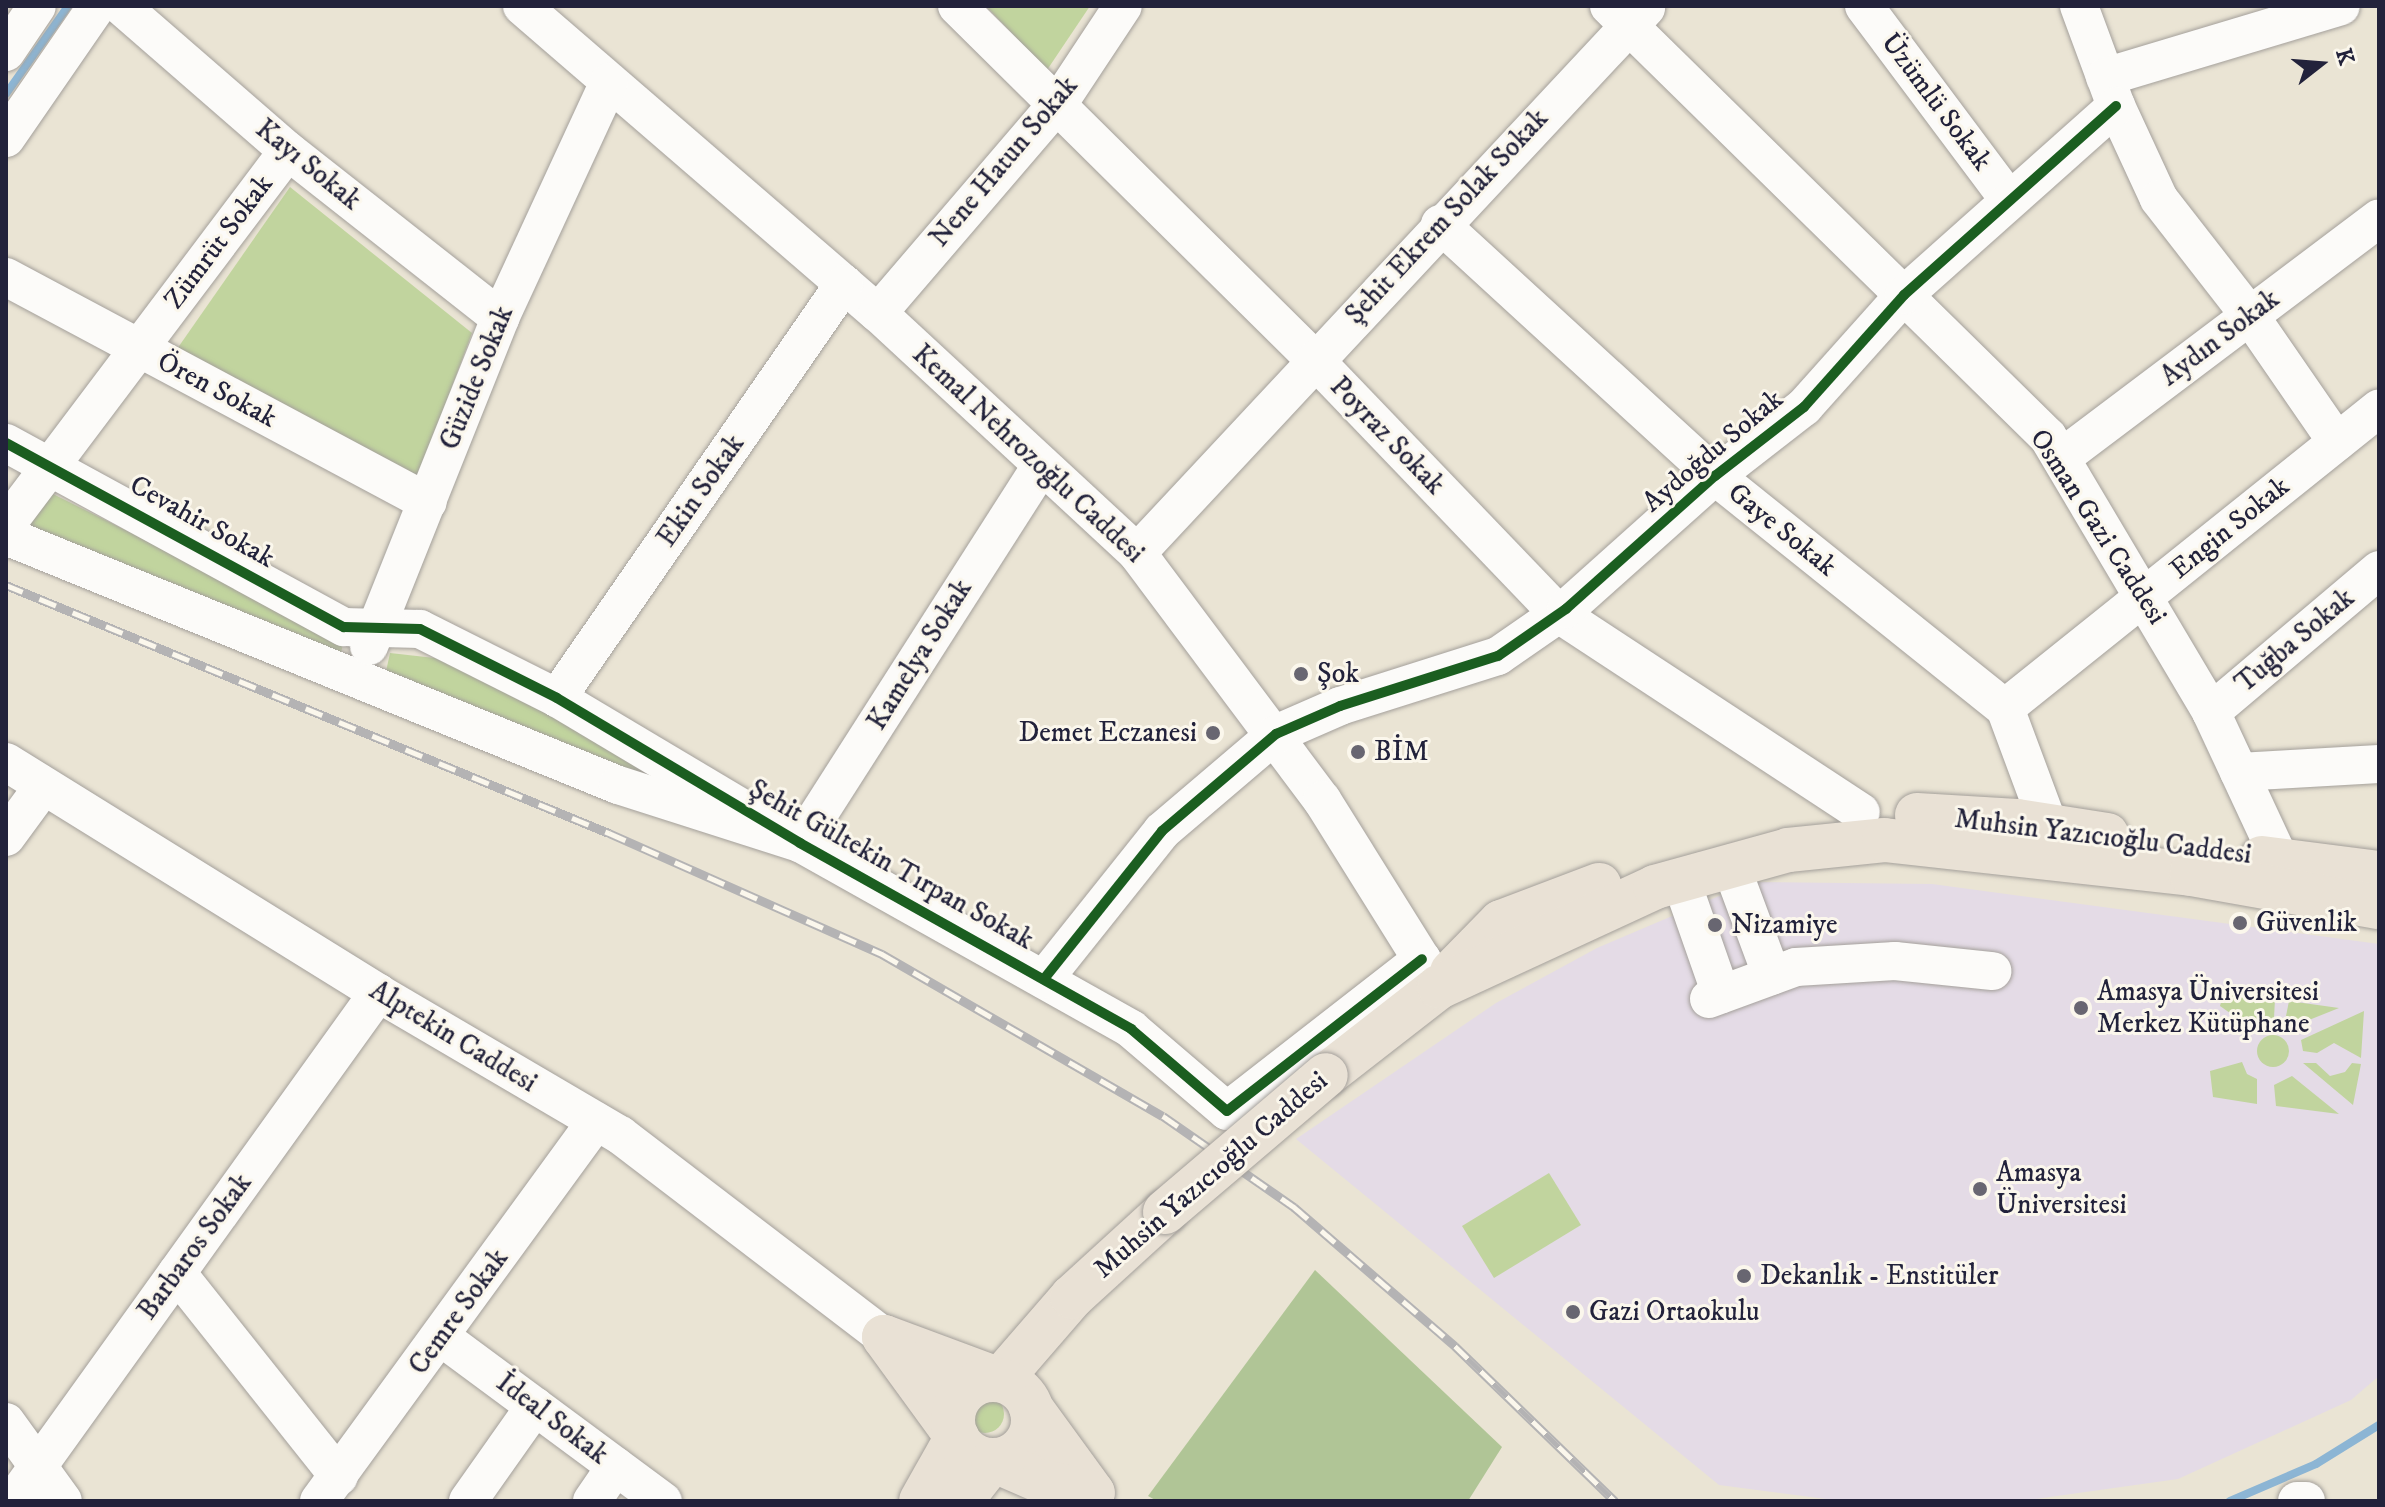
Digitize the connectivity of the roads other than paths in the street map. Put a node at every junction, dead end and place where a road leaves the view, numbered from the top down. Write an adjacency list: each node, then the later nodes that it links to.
1 (37, 6): 11 (street)
2 (97, 6): 15 (street)
3 (121, 6): 16 (street, Kayı Sokak)
4 (522, 6): 12 (street, Kemal Nehrozoğlu Caddesi)
5 (957, 6): 14 (street, Poyraz Sokak)
6 (1123, 6): 14 (street, Nene Hatun Sokak)
7 (1864, 6): 17 (street, Üzümlü Sokak)
8 (2079, 6): 13 (street)
9 (2341, 6): 13 (street)
10 (1628, 12): 19 (street, Şehit Ekrem Solak Sokak); 22 (street, Osman Gazi Caddesi)
11 (6, 52)
12 (609, 82): 21 (street, Kemal Nehrozoğlu Caddesi); 25 (street, Güzide Sokak)
13 (2110, 92): 17 (street, Aydoğdu Sokak); 24 (street)
14 (1054, 107): 23 (street, Nene Hatun Sokak); 27 (street, Poyraz Sokak)
15 (6, 138)
16 (288, 151): 25 (street, Kayı Sokak); 26 (street, Zümrüt Sokak)
17 (2007, 197): 22 (street, Aydoğdu Sokak)
18 (2379, 218): 24 (street, Aydın Sokak)
19 (1440, 224): 27 (street, Şehit Ekrem Solak Sokak); 34 (street, Gaye Sokak)
20 (6, 277): 26 (street, Ören Sokak)
21 (844, 284): 23 (street, Kemal Nehrozoğlu Caddesi); 44 (street, Ekin Sokak)
22 (1904, 295): 31 (street, Osman Gazi Caddesi); 34 (street, Aydoğdu Sokak)
23 (878, 313): 33 (street, Kemal Nehrozoğlu Caddesi)
24 (2250, 316): 29 (street); 31 (street, Aydın Sokak)
25 (500, 318): 35 (street, Güzide Sokak)
26 (140, 348): 32 (street, Zümrüt Sokak); 35 (street, Ören Sokak)
27 (1315, 360): 38 (street, Şehit Ekrem Solak Sokak); 41 (street, Poyraz Sokak)
28 (2379, 408): 29 (street, Engin Sokak)
29 (2337, 442): 40 (street, Engin Sokak)
30 (6, 443): 32 (street, Cevahir Sokak)
31 (2061, 458): 40 (street, Osman Gazi Caddesi)
32 (50, 467): 36 (street, Zümrüt Sokak); 42 (street, Cevahir Sokak)
33 (1040, 467): 38 (street, Kemal Nehrozoğlu Caddesi); 55 (street, Kamelya Sokak)
34 (1715, 476): 41 (street, Aydoğdu Sokak); 45 (street, Gaye Sokak)
35 (428, 502): 42 (street, Güzide Sokak)
36 (6, 525)
37 (6, 536): 43 (street)
38 (1137, 553): 47 (street, Kemal Nehrozoğlu Caddesi)
39 (2379, 570): 46 (street, Tuğba Sokak)
40 (2145, 597): 45 (street, Engin Sokak); 46 (street, Osman Gazi Caddesi)
41 (1559, 614): 47 (street, Aydoğdu Sokak); 52 (street, Poyraz Sokak)
42 (379, 628): 43 (street, Güzide Sokak); 44 (street, Şehit Gültekin Tırpan Sokak)
43 (353, 677): 55 (street)
44 (557, 698): 55 (street, Şehit Gültekin Tırpan Sokak)
45 (2005, 708): 53 (street)
46 (2211, 712): 50 (street, Osman Gazi Caddesi)
47 (1276, 734): 62 (street, Kemal Nehrozoğlu Caddesi); 64 (street, Aydoğdu Sokak)
48 (6, 762): 51 (street, Alptekin Caddesi)
49 (2379, 764): 50 (street)
50 (2239, 772): 56 (street, Osman Gazi Caddesi)
51 (42, 788): 54 (street); 65 (street, Alptekin Caddesi)
52 (1861, 812): 53 (main road, Muhsin Yazıcıoğlu Caddesi); 62 (main road, Muhsin Yazıcıoğlu Caddesi)
53 (2049, 826): 56 (main road, Muhsin Yazıcıoğlu Caddesi)
54 (6, 837)
55 (800, 843): 64 (street, Şehit Gültekin Tırpan Sokak)
56 (2280, 860): 58 (main road, Muhsin Yazıcıoğlu Caddesi)
57 (1731, 866): 59 (main road, Muhsin Yazıcıoğlu Caddesi); 60 (main road, Muhsin Yazıcıoğlu Caddesi); 63 (street)
58 (2379, 873)
59 (1681, 880): 62 (main road, Muhsin Yazıcıoğlu Caddesi); 63 (street)
60 (2379, 907)
61 (1992, 971): 63 (street)
62 (1430, 973): 64 (street, Şehit Gültekin Tırpan Sokak); 70 (main road, Muhsin Yazıcıoğlu Caddesi, bridge)
63 (1772, 976)
64 (1044, 979)
65 (378, 993): 66 (street, Alptekin Caddesi); 67 (street, Barbaros Sokak)
66 (596, 1121): 68 (street, Cemre Sokak); 69 (street, Alptekin Caddesi)
67 (177, 1273): 75 (street, Barbaros Sokak); 77 (street)
68 (441, 1337): 71 (street, İdeal Sokak); 77 (street, Cemre Sokak)
69 (884, 1337): 70 (main road); 73 (main road)
70 (1015, 1394): 73 (main road); 74 (main road); 78 (main road)
71 (535, 1406): 76 (street, İdeal Sokak); 81 (street)
72 (6, 1422): 75 (street)
73 (957, 1437): 74 (main road); 84 (main road)
74 (993, 1460): 78 (main road); 85 (main road)
75 (39, 1464): 79 (street, Barbaros Sokak); 80 (street)
76 (616, 1466): 82 (street); 83 (street, İdeal Sokak)
77 (325, 1495)
78 (1102, 1499)
79 (13, 1501)
80 (63, 1501)
81 (468, 1501)
82 (592, 1501)
83 (663, 1501)
84 (921, 1501)
85 (961, 1501)
86 (2297, 1501): 87 (street)
87 (2306, 1501)

